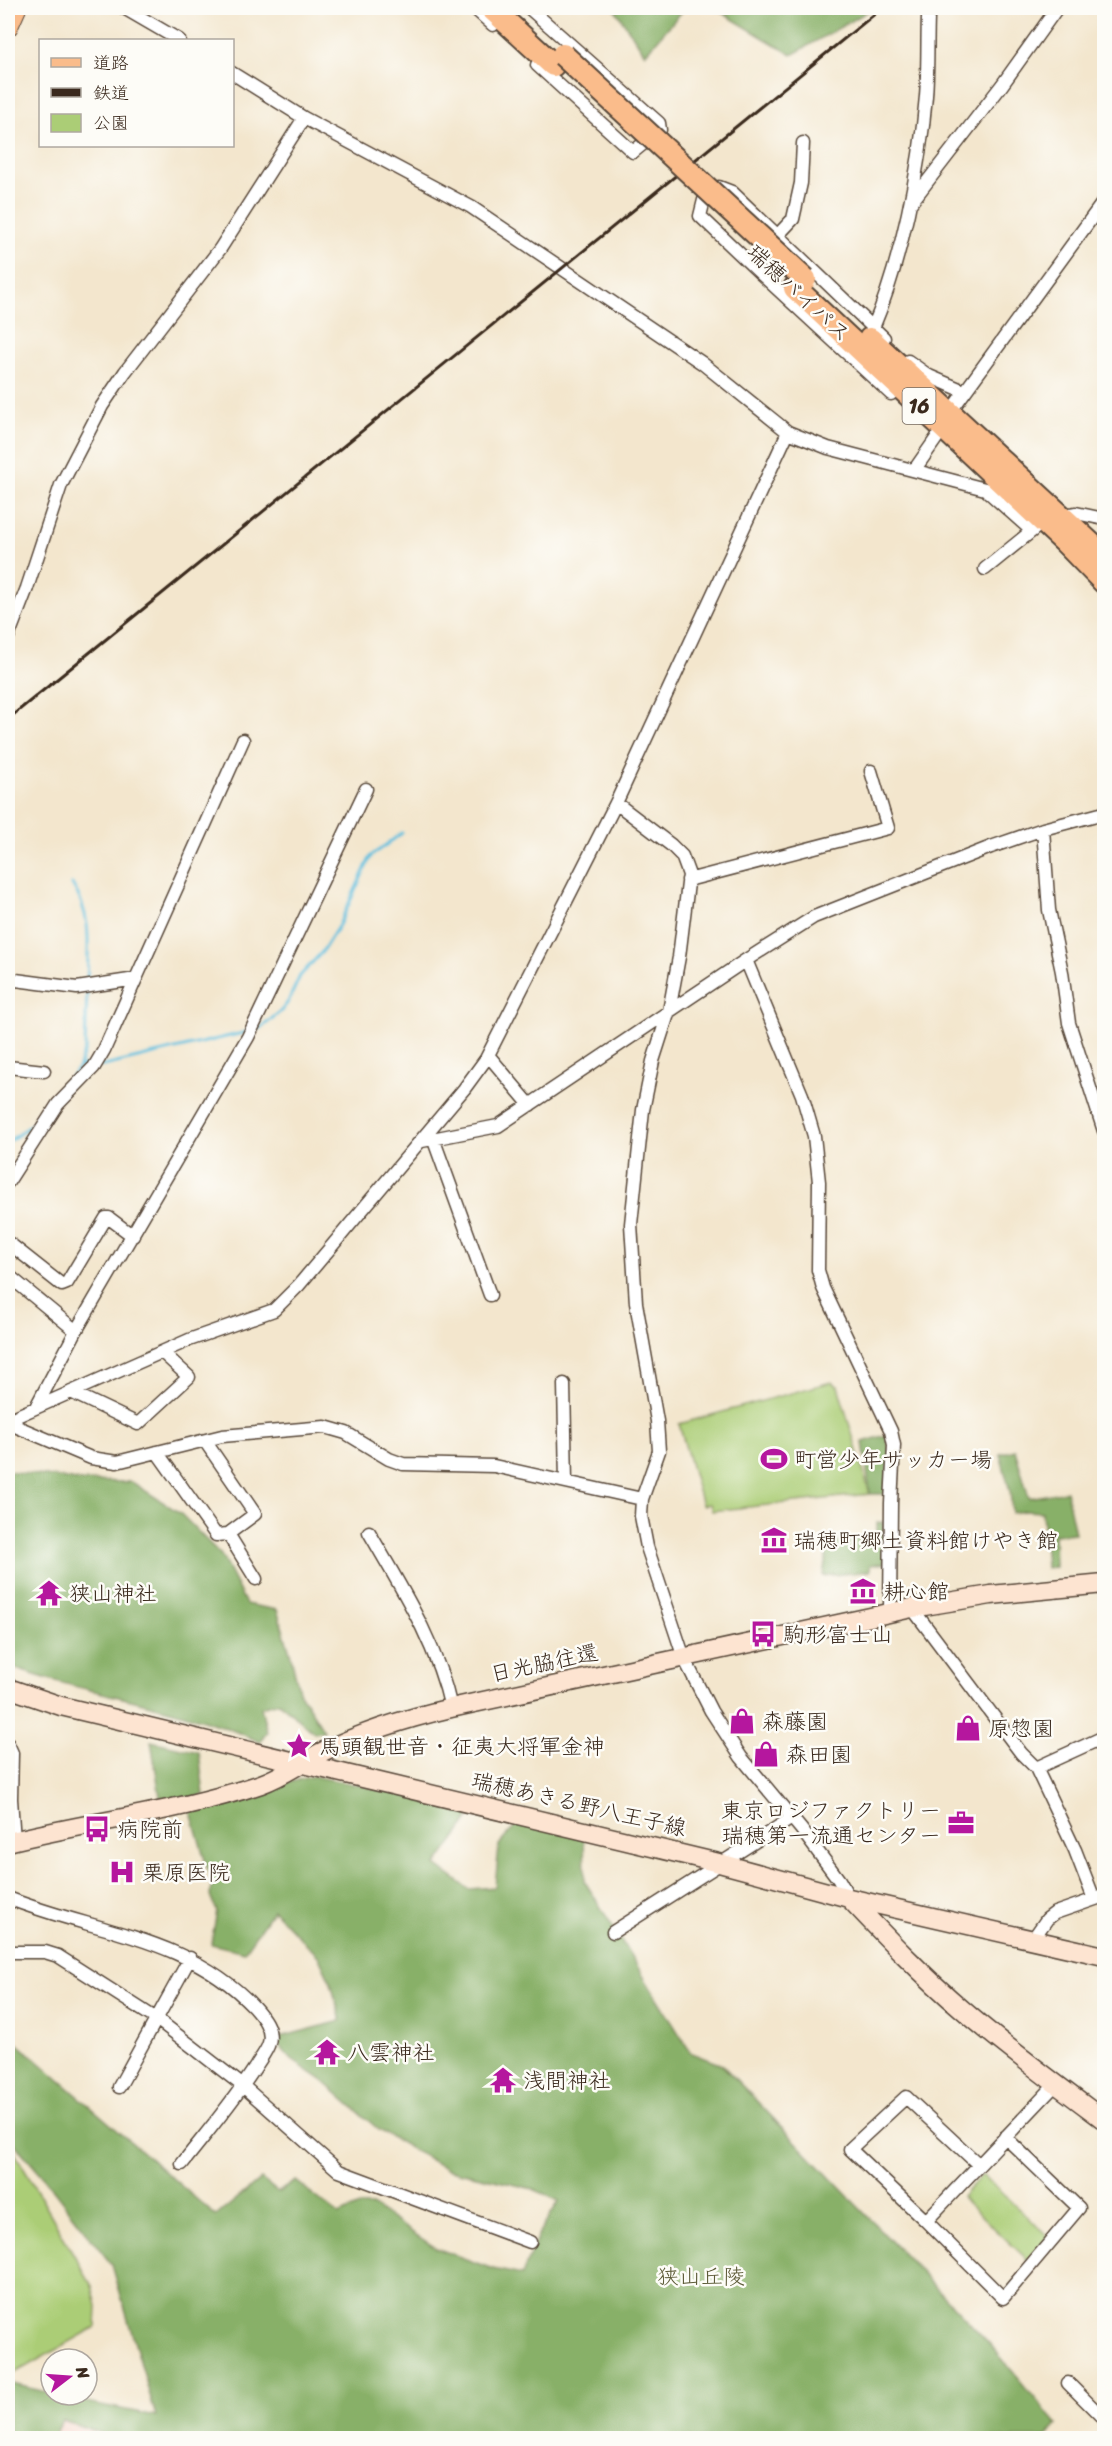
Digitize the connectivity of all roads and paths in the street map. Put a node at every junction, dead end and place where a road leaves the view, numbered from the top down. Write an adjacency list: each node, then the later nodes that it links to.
1 (16, 8): 9 (main road)
2 (124, 8): 10 (street)
3 (474, 8): 6 (street)
4 (491, 8): 11 (highway, 瑞穂バイパス / 16)
5 (511, 8): 11 (highway, 瑞穂バイパス / 16)
6 (530, 8)
7 (1057, 8): 16 (street)
8 (928, 18): 16 (street)
9 (8, 26)
10 (177, 39)
11 (558, 60): 18 (highway, 瑞穂バイパス / 16, bridge)
12 (234, 75): 13 (street)
13 (304, 118): 22 (street); 30 (street)
14 (802, 143): 17 (street)
15 (1104, 201): 20 (street)
16 (909, 205): 19 (street)
17 (777, 236): 19 (street); 23 (street)
18 (800, 284): 21 (highway, 瑞穂バイパス / 16); 23 (highway, 瑞穂バイパス / 16)
19 (873, 328): 20 (street)
20 (963, 392): 21 (street)
21 (950, 412): 26 (highway, 瑞穂バイパス / 16)
22 (788, 432): 24 (street); 34 (street)
23 (946, 436): 24 (street); 26 (highway, 瑞穂バイパス / 16)
24 (915, 469): 26 (street)
25 (1104, 519): 26 (street)
26 (1045, 523): 27 (highway, 瑞穂バイパス / 16); 28 (street); 29 (highway, 瑞穂バイパス / 16)
27 (1104, 556)
28 (985, 569)
29 (1104, 582)
30 (8, 637)
31 (243, 740): 40 (street)
32 (871, 771): 37 (street)
33 (366, 789): 49 (street)
34 (616, 803): 37 (street); 42 (street)
35 (1104, 813): 36 (street)
36 (1043, 829): 38 (street); 46 (street)
37 (688, 880): 41 (street)
38 (746, 960): 41 (street); 68 (street)
39 (8, 979): 40 (street)
40 (136, 979): 48 (street)
41 (669, 1011): 45 (street); 62 (street)
42 (488, 1055): 45 (street); 47 (street)
43 (8, 1067): 44 (street)
44 (44, 1071)
45 (530, 1106): 47 (street)
46 (1104, 1131)
47 (427, 1139): 52 (street); 54 (street)
48 (8, 1182)
49 (133, 1236): 50 (street); 53 (street)
50 (8, 1248)
51 (8, 1275): 53 (street)
52 (490, 1294)
53 (76, 1331): 57 (street)
54 (162, 1352): 56 (street); 56 (street)
55 (564, 1384): 61 (street)
56 (71, 1392): 57 (street)
57 (36, 1407): 58 (street)
58 (8, 1422): 60 (street)
59 (205, 1441): 60 (street); 61 (street); 64 (street)
60 (158, 1452): 64 (street)
61 (566, 1482): 62 (street)
62 (642, 1499): 69 (street)
63 (369, 1532): 71 (street)
64 (228, 1534): 65 (street)
65 (256, 1579)
66 (1104, 1584): 67 (street, 日光脇往還)
67 (912, 1608): 68 (street, 日光脇往還); 75 (street)
68 (890, 1612): 69 (street, 日光脇往還)
69 (684, 1658): 71 (street, 日光脇往還); 76 (street)
70 (8, 1688): 74 (street, 瑞穂あきる野八王子線)
71 (451, 1708): 74 (street, 日光脇往還)
72 (1104, 1737): 75 (street)
73 (8, 1744): 77 (street)
74 (304, 1763): 77 (street, 日光脇往還); 78 (street, 瑞穂あきる野八王子線)
75 (1036, 1768): 79 (street)
76 (792, 1818): 78 (street); 81 (street)
77 (11, 1841)
78 (723, 1864): 81 (street, 瑞穂あきる野八王子線); 82 (street)
79 (1099, 1897): 83 (street)
80 (8, 1898): 86 (street)
81 (849, 1898): 83 (street, 瑞穂あきる野八王子線); 88 (street)
82 (613, 1932)
83 (1033, 1939): 85 (street, 瑞穂あきる野八王子線)
84 (8, 1952): 87 (street)
85 (1104, 1956)
86 (190, 1958): 87 (street); 89 (street)
87 (158, 2020): 89 (street); 90 (street)
88 (1056, 2084): 91 (street); 92 (street)
89 (243, 2086): 93 (street); 96 (street)
90 (119, 2087)
91 (1104, 2120)
92 (1005, 2137): 94 (street); 95 (street)
93 (182, 2164)
94 (979, 2164): 95 (street); 95 (street)
95 (926, 2221)
96 (530, 2242)
97 (1068, 2384): 98 (street)
98 (1104, 2420)

